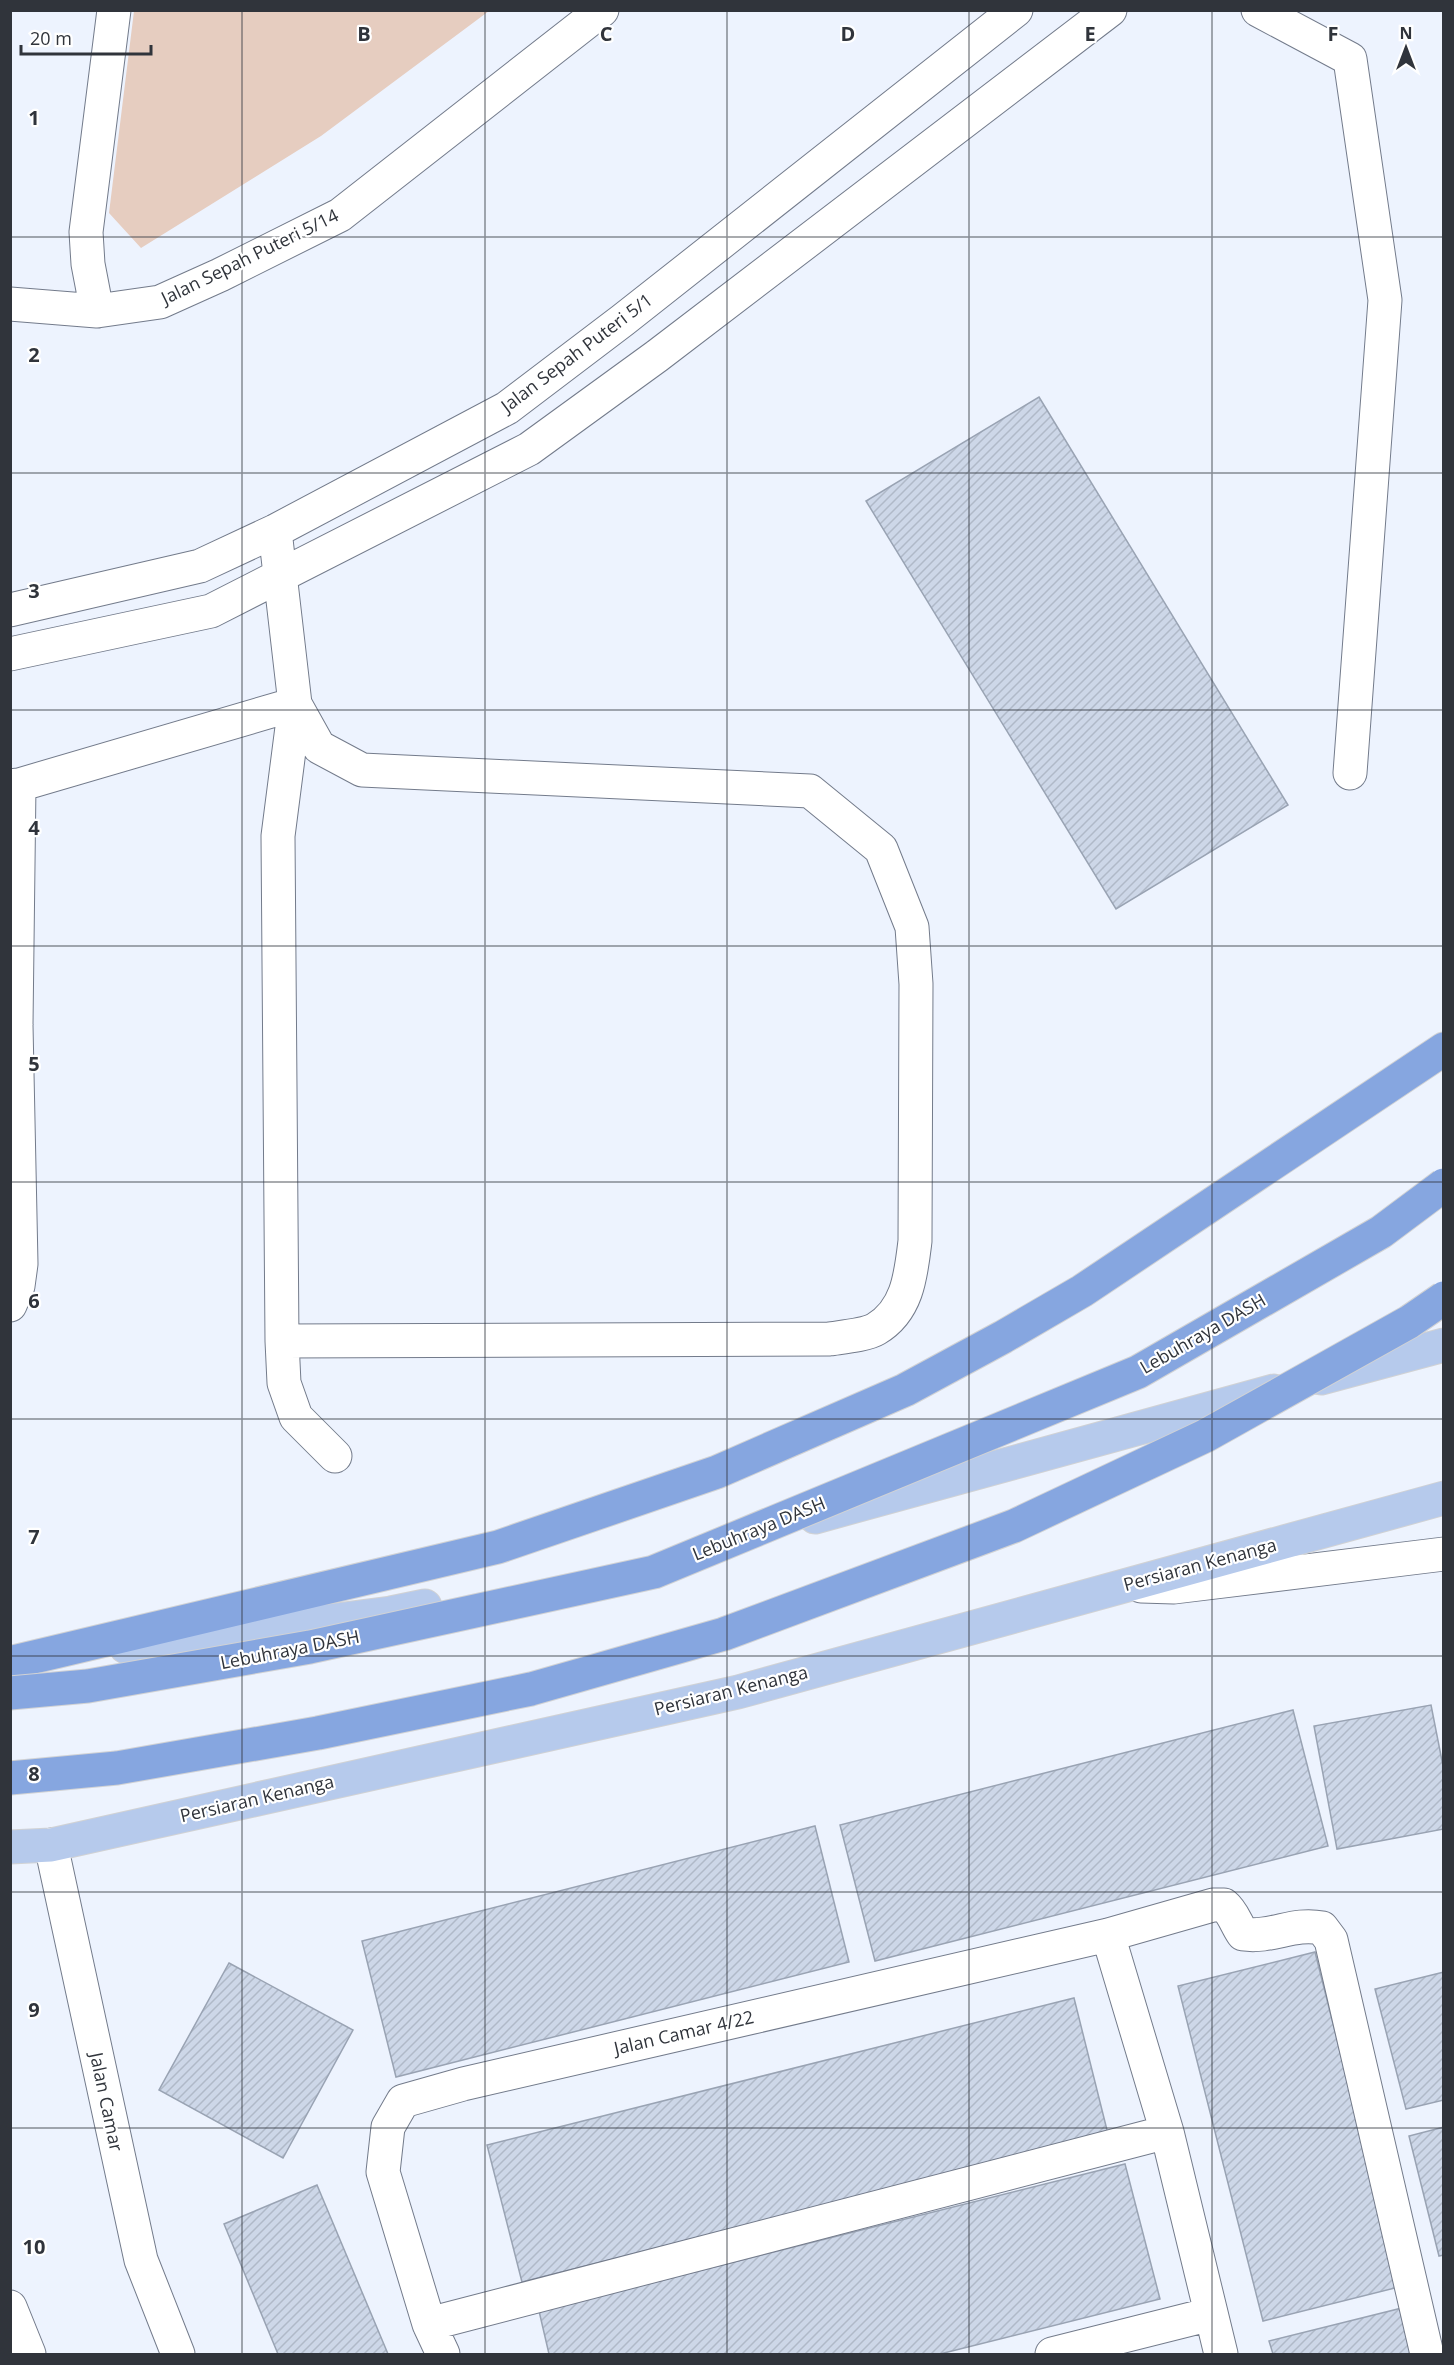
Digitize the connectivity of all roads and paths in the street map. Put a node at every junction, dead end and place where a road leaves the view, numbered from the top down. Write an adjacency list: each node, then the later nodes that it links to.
1 (114, 10): 7 (street)
2 (602, 10): 7 (street, Jalan Sepah Puteri 5/14)
3 (1017, 10): 8 (street, Jalan Sepah Puteri 5/1)
4 (1110, 10): 9 (street)
5 (1258, 10): 13 (street)
6 (10, 304): 7 (street, Jalan Sepah Puteri 5/14)
7 (97, 311)
8 (275, 531): 9 (street); 10 (street, Jalan Sepah Puteri 5/1)
9 (281, 577): 11 (street); 12 (street)
10 (10, 610)
11 (10, 654)
12 (295, 704): 14 (street); 20 (street); 20 (street)
13 (1350, 773)
14 (15, 786): 15 (street)
15 (13, 1025): 19 (street)
16 (1443, 1049): 26 (highway)
17 (1443, 1185): 26 (highway, Lebuhraya DASH, bridge)
18 (1443, 1298): 27 (highway, bridge)
19 (10, 1305)
20 (282, 1341): 22 (street)
21 (1443, 1345): 26 (main road)
22 (335, 1456)
23 (1443, 1498): 25 (main road, Persiaran Kenanga)
24 (1443, 1554): 25 (street)
25 (1127, 1585): 28 (main road, Persiaran Kenanga)
26 (11, 1672)
27 (10, 1778)
28 (51, 1845): 29 (main road, Persiaran Kenanga); 36 (street, Jalan Camar)
29 (10, 1847)
30 (1108, 1935): 31 (street); 34 (street, Jalan Camar 4/22); 40 (street, Jalan Camar 4/22)
31 (1167, 2132): 33 (street); 34 (street)
32 (10, 2307): 35 (street)
33 (1211, 2314): 38 (street); 39 (street)
34 (429, 2324): 37 (street, Jalan Camar 4/22)
35 (29, 2355)
36 (178, 2355)
37 (443, 2355)
38 (1052, 2355)
39 (1221, 2355)
40 (1427, 2355)

